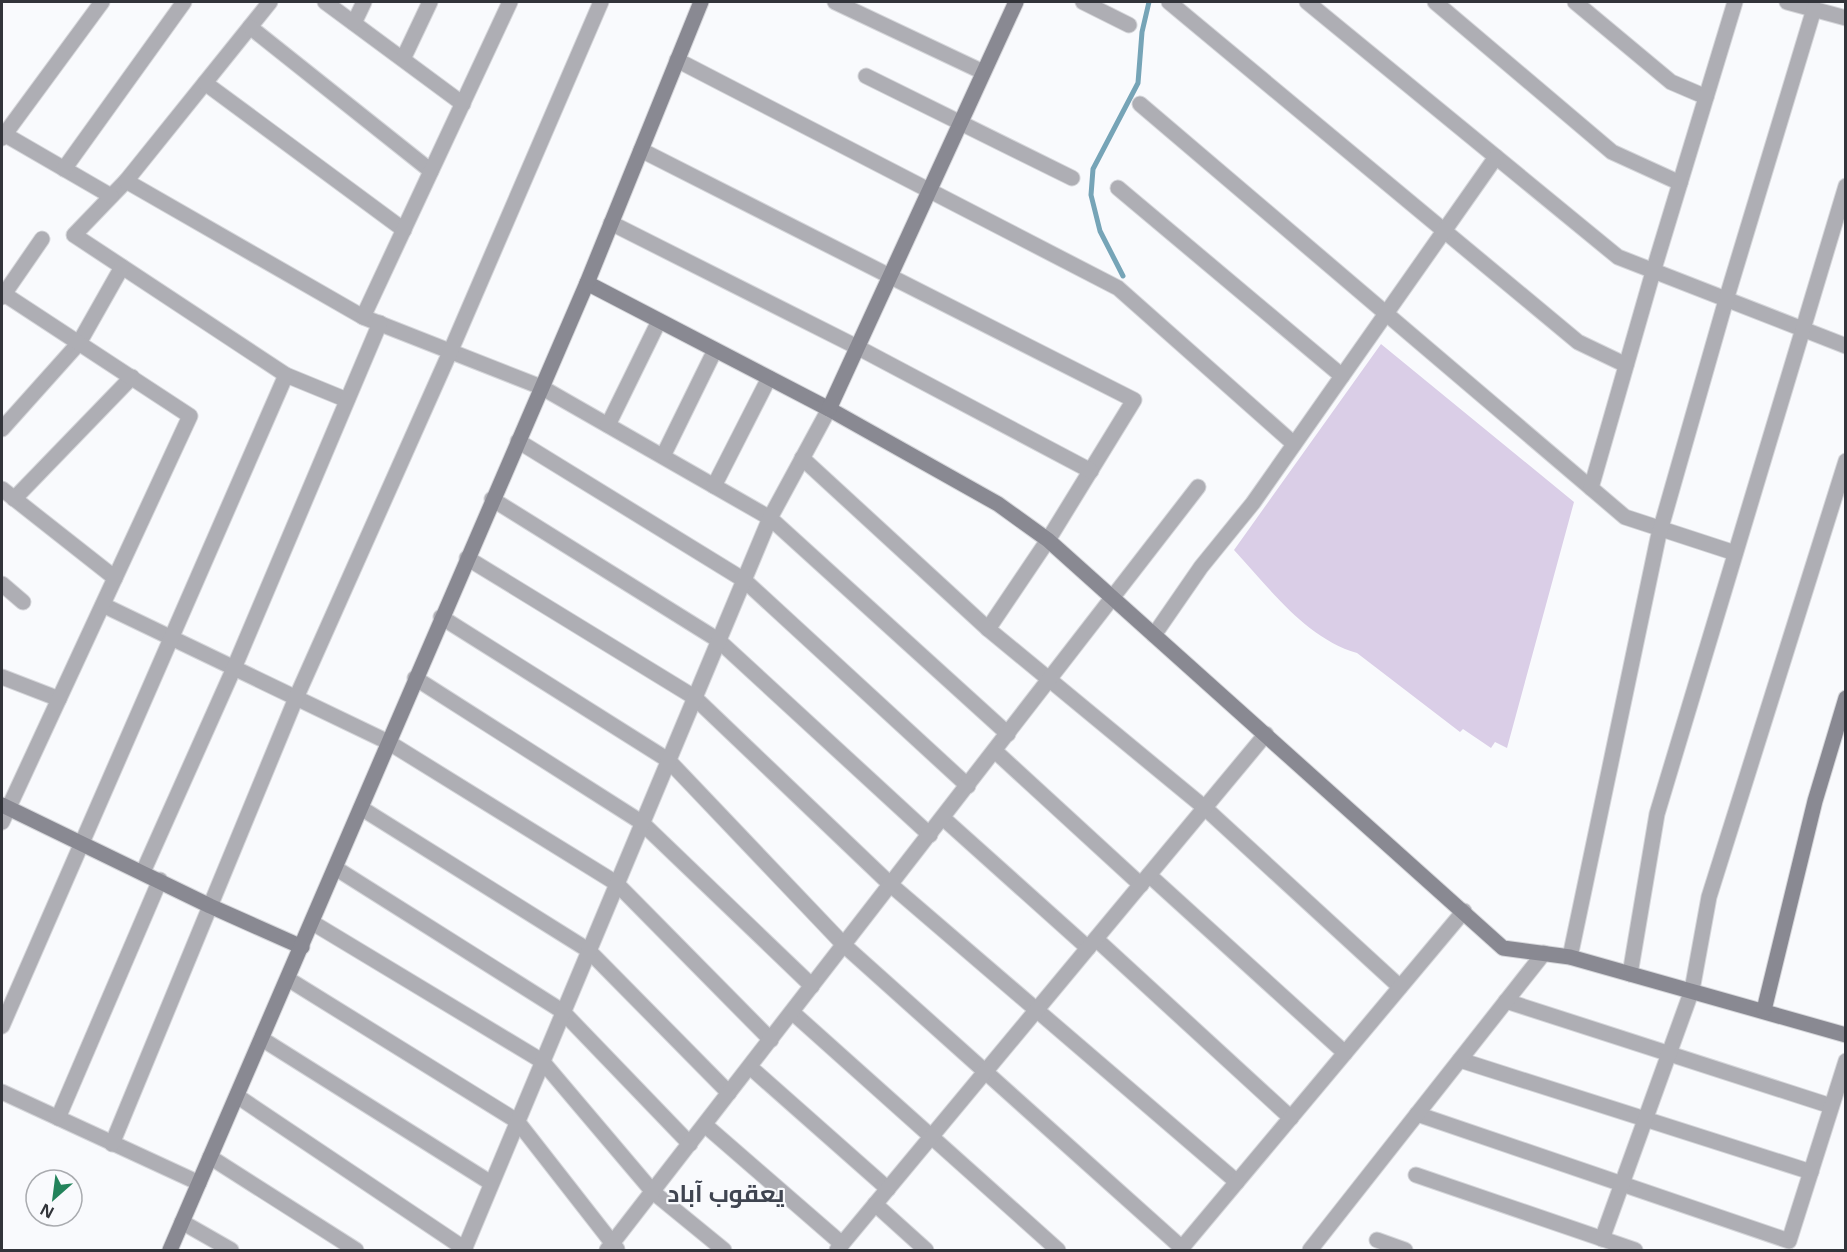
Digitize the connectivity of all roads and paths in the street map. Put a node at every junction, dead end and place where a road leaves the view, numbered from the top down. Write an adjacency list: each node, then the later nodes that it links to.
1 (102, 2): 33 (street)
2 (184, 2): 36 (street)
3 (270, 2): 23 (street)
4 (325, 2): 21 (street)
5 (364, 2): 21 (street)
6 (430, 2): 24 (street)
7 (510, 2): 30 (street)
8 (601, 2): 63 (street)
9 (701, 2): 25 (street)
10 (835, 2): 26 (street)
11 (1016, 2): 26 (street)
12 (1083, 2): 22 (street)
13 (1169, 2): 47 (street)
14 (1307, 2): 35 (street)
15 (1434, 2): 40 (street)
16 (1575, 2): 29 (street)
17 (1735, 2): 29 (street)
18 (1787, 2): 19 (street)
19 (1814, 9): 20 (street); 54 (street)
20 (1842, 12)
21 (354, 23): 24 (street)
22 (1129, 25)
23 (249, 27): 28 (street); 37 (street)
24 (403, 59): 30 (street)
25 (677, 60): 34 (street); 43 (street)
26 (983, 72): 32 (street)
27 (866, 76): 32 (street)
28 (205, 83): 39 (street); 46 (street)
29 (1706, 97): 40 (street)
30 (463, 104): 37 (street)
31 (1140, 104): 55 (street)
32 (959, 123): 38 (street); 43 (street)
33 (3, 136): 36 (street)
34 (641, 150): 45 (street); 51 (street)
35 (1496, 157): 47 (street); 50 (street)
36 (64, 169): 44 (street)
37 (431, 171): 46 (street)
38 (1072, 178)
39 (126, 181): 44 (street); 56 (street)
40 (1680, 183): 50 (street)
41 (1845, 186): 59 (street)
42 (1118, 188): 67 (street)
43 (929, 190): 51 (street); 76 (street)
44 (111, 196): 49 (street)
45 (611, 223): 52 (street); 62 (street)
46 (404, 230): 56 (street)
47 (1444, 230): 55 (street); 65 (street)
48 (42, 239): 53 (street)
49 (122, 267): 60 (street); 66 (street)
50 (1653, 272): 54 (street); 65 (street)
51 (890, 275): 62 (street); 80 (street)
52 (586, 283): 57 (street); 70 (street)
53 (3, 296): 60 (street)
54 (1726, 300): 59 (street); 87 (street)
55 (1386, 313): 67 (street); 83 (street)
56 (363, 317): 58 (street)
57 (659, 321): 64 (street); 73 (street)
58 (380, 323): 63 (street); 71 (street)
59 (1802, 330): 61 (street); 89 (street)
60 (79, 343): 68 (street); 74 (street)
61 (1845, 346)
62 (857, 347): 72 (street); 80 (street)
63 (451, 350): 70 (street); 107 (street)
64 (715, 350): 69 (street); 77 (street)
65 (1626, 365): 83 (street)
66 (286, 375): 71 (street); 100 (street)
67 (1342, 376): 76 (street)
68 (132, 377): 84 (street); 91 (street)
69 (769, 378): 72 (street); 81 (street)
70 (541, 387): 73 (street); 75 (street)
71 (347, 400): 102 (street)
72 (829, 409): 78 (street); 88 (street)
73 (608, 425): 77 (street)
74 (2, 429)
75 (518, 441): 85 (street); 92 (street)
76 (1294, 444): 99 (street)
77 (663, 456): 81 (street)
78 (802, 458): 86 (street); 98 (street)
79 (1845, 461): 143 (street)
80 (1091, 471): 88 (street)
81 (714, 486): 86 (street)
82 (1198, 487): 94 (street)
83 (1591, 488): 87 (street)
84 (6, 494): 91 (street)
85 (492, 499): 90 (street); 101 (street)
86 (770, 518): 92 (street); 110 (street)
87 (1660, 528): 89 (street); 138 (street)
88 (1048, 540): 94 (street); 98 (street)
89 (1736, 554): 139 (street)
90 (467, 558): 97 (street); 106 (street)
91 (116, 578): 96 (street)
92 (744, 580): 101 (street); 115 (street)
93 (2, 584): 95 (street)
94 (1113, 598): 99 (street); 105 (street)
95 (23, 602)
96 (103, 605): 100 (street); 109 (street)
97 (441, 617): 104 (street); 114 (street)
98 (988, 629): 105 (street)
99 (1154, 635): 111 (street)
100 (170, 637): 102 (street); 123 (street)
101 (718, 640): 106 (street); 122 (street)
102 (234, 668): 107 (street); 125 (street)
103 (2, 677): 109 (street)
104 (415, 678): 112 (street); 121 (street)
105 (1050, 681): 110 (street); 118 (street)
106 (694, 697): 114 (street); 129 (street)
107 (296, 698): 112 (street); 130 (street)
108 (1845, 698): 146 (street)
109 (59, 699): 116 (street)
110 (1008, 734): 113 (street)
111 (1266, 734): 118 (street); 131 (street)
112 (388, 742): 117 (street); 128 (street)
113 (995, 751): 115 (street); 127 (street)
114 (668, 760): 121 (street); 134 (street)
115 (968, 786): 119 (street)
116 (5, 806): 120 (street); 123 (street)
117 (361, 808): 124 (street); 136 (street)
118 (1205, 808): 127 (street); 142 (street)
119 (943, 818): 122 (street); 133 (street)
120 (2, 822)
121 (641, 822): 128 (street); 141 (street)
122 (930, 835): 129 (street)
123 (81, 843): 125 (street); 149 (street)
124 (337, 869): 132 (street); 147 (street)
125 (143, 872): 126 (street)
126 (160, 880): 130 (street); 165 (street)
127 (1145, 880): 133 (street); 153 (street)
128 (616, 883): 136 (street); 152 (street)
129 (891, 885): 134 (street); 145 (street)
130 (210, 906): 135 (street); 171 (street)
131 (1464, 911): 137 (street); 142 (street)
132 (313, 923): 135 (street); 156 (street)
133 (1092, 943): 145 (street); 166 (street)
134 (845, 946): 141 (street); 159 (street)
135 (302, 947): 140 (street)
136 (588, 950): 147 (street); 161 (street)
137 (1544, 953): 138 (street); 144 (street)
138 (1570, 957): 139 (street)
139 (1630, 974): 143 (street)
140 (288, 979): 151 (street); 168 (street)
141 (812, 986): 148 (street)
142 (1400, 987): 153 (street)
143 (1692, 990): 146 (street); 154 (street)
144 (1506, 1001): 154 (street); 155 (street)
145 (1037, 1010): 159 (street); 176 (street)
146 (1764, 1010): 150 (street)
147 (562, 1011): 156 (street); 172 (street)
148 (792, 1012): 152 (street); 170 (street)
149 (2, 1026)
150 (1845, 1035)
151 (262, 1039): 162 (street); 178 (street)
152 (771, 1040): 158 (street)
153 (1345, 1053): 166 (street)
154 (1669, 1054): 163 (street); 167 (street)
155 (1460, 1060): 164 (street); 167 (street)
156 (542, 1061): 168 (street); 181 (street)
157 (1845, 1061): 163 (street)
158 (750, 1067): 161 (street); 180 (street)
159 (986, 1072): 170 (street); 189 (street)
160 (2, 1092): 165 (street)
161 (729, 1093): 169 (street)
162 (237, 1096): 173 (street); 190 (street)
163 (1831, 1106): 174 (street)
164 (1417, 1114): 179 (street); 197 (street)
165 (58, 1118): 171 (street)
166 (1291, 1118): 176 (street)
167 (1646, 1120): 174 (street); 179 (street)
168 (517, 1121): 178 (street); 188 (street)
169 (705, 1125): 172 (street); 187 (street)
170 (931, 1137): 180 (street); 196 (street)
171 (112, 1144): 177 (street)
172 (690, 1144): 181 (street)
173 (210, 1157): 177 (street); 193 (street)
174 (1810, 1172): 186 (street)
175 (1416, 1175): 184 (street)
176 (1237, 1182): 189 (street)
177 (199, 1183): 183 (street)
178 (491, 1183): 190 (street)
179 (1623, 1184): 184 (street); 186 (street)
180 (888, 1189): 182 (street)
181 (653, 1192): 188 (street); 194 (street)
182 (875, 1204): 187 (street); 195 (street)
183 (182, 1222): 191 (street); 192 (street)
184 (1602, 1239): 199 (street)
185 (1377, 1240): 198 (street)
186 (1787, 1246)
187 (840, 1247)
188 (613, 1249)
189 (1181, 1249)
190 (464, 1250)
191 (170, 1251)
192 (231, 1251)
193 (356, 1251)
194 (724, 1251)
195 (926, 1251)
196 (1058, 1251)
197 (1310, 1251)
198 (1405, 1251)
199 (1635, 1251)

